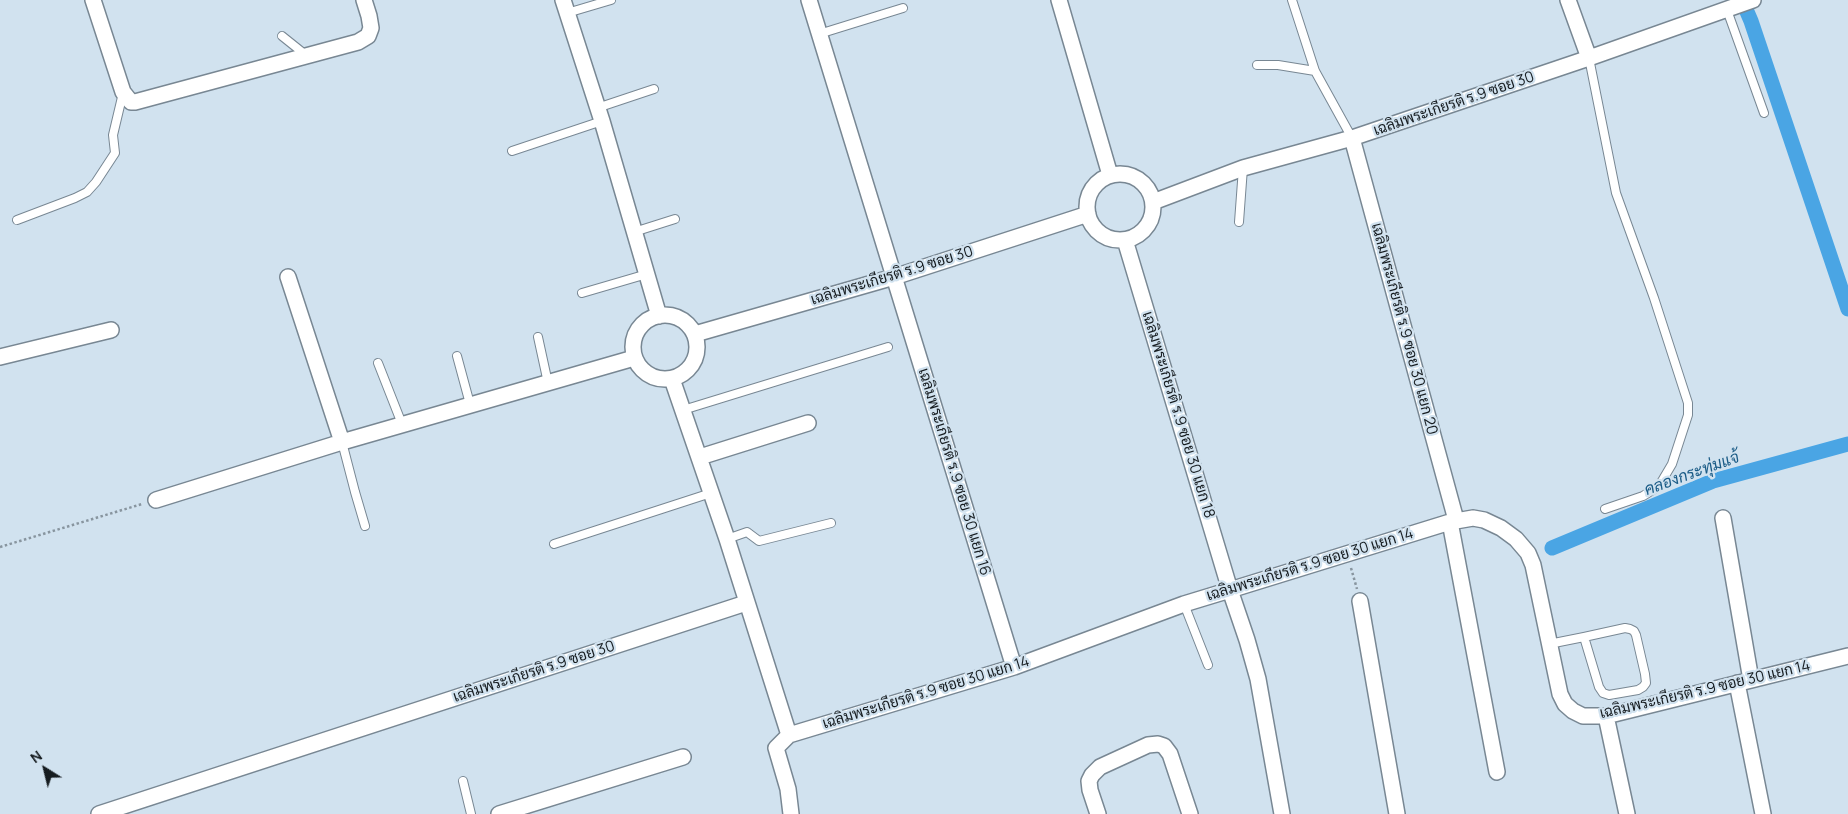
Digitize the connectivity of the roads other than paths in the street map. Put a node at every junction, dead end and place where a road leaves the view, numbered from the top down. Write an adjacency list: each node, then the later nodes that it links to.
1 (93, 0): 19 (street)
2 (364, 0): 14 (street)
3 (610, 0): 9 (lane)
4 (809, 0): 12 (street, เฉลิมพระเกียรติ ร.9 ซอย 30 แยก 16)
5 (1059, 0): 25 (street)
6 (1292, 0): 17 (lane)
7 (1568, 0): 15 (street)
8 (1753, 0): 11 (street, เฉลิมพระเกียรติ ร.9 ซอย 30)
9 (565, 6): 21 (street)
10 (903, 8): 12 (lane)
11 (1730, 9): 15 (street, เฉลิมพระเกียรติ ร.9 ซอย 30); 20 (lane)
12 (819, 34): 35 (street, เฉลิมพระเกียรติ ร.9 ซอย 30 แยก 16)
13 (282, 36): 14 (lane)
14 (307, 56): 19 (street)
15 (1589, 58): 22 (street, เฉลิมพระเกียรติ ร.9 ซอย 30); 56 (lane)
16 (1257, 65): 17 (lane)
17 (1315, 72): 22 (lane)
18 (654, 90): 21 (lane)
19 (123, 92): 29 (lane)
20 (1764, 113)
21 (600, 114): 23 (lane); 31 (street)
22 (1352, 138): 24 (street, เฉลิมพระเกียรติ ร.9 ซอย 30); 58 (street, เฉลิมพระเกียรติ ร.9 ซอย 30 แยก 20)
23 (512, 150)
24 (1243, 168): 26 (street, เฉลิมพระเกียรติ ร.9 ซอย 30); 30 (lane)
25 (1110, 175): 26 (street); 27 (street)
26 (1153, 202): 32 (street)
27 (1088, 214): 32 (street); 35 (street, เฉลิมพระเกียรติ ร.9 ซอย 30)
28 (675, 219): 31 (lane)
29 (16, 220)
30 (1239, 222)
31 (634, 232): 33 (street)
32 (1125, 240): 63 (street, เฉลิมพระเกียรติ ร.9 ซอย 30 แยก 18)
33 (647, 274): 36 (lane); 37 (street)
34 (288, 277): 52 (street)
35 (894, 277): 39 (street, เฉลิมพระเกียรติ ร.9 ซอย 30); 71 (street, เฉลิมพระเกียรติ ร.9 ซอย 30 แยก 16)
36 (582, 293)
37 (659, 316): 39 (street); 44 (street)
38 (111, 330): 43 (street)
39 (695, 334): 46 (street)
40 (538, 337): 47 (lane)
41 (888, 346): 49 (lane)
42 (456, 356): 48 (lane)
43 (0, 357)
44 (634, 358): 46 (street); 47 (street)
45 (378, 363): 51 (lane)
46 (672, 379): 49 (street)
47 (548, 383): 48 (street)
48 (470, 404): 51 (street)
49 (683, 410): 53 (street)
50 (808, 423): 53 (street)
51 (402, 424): 52 (street)
52 (342, 442): 55 (street); 60 (lane)
53 (700, 457): 54 (street)
54 (711, 493): 61 (street); 62 (lane)
55 (156, 500)
56 (1605, 509)
57 (1722, 518): 72 (street)
58 (1453, 521): 63 (street, เฉลิมพระเกียรติ ร.9 ซอย 30 แยก 14); 68 (street, เฉลิมพระเกียรติ ร.9 ซอย 30 แยก 14); 76 (street, เฉลิมพระเกียรติ ร.9 ซอย 30 แยก 20)
59 (830, 523): 61 (lane)
60 (366, 526)
61 (727, 539): 65 (street)
62 (554, 544)
63 (1230, 590): 66 (street, เฉลิมพระเกียรติ ร.9 ซอย 30 แยก 14); 84 (street, เฉลิมพระเกียรติ ร.9 ซอย 30 แยก 18)
64 (1360, 601): 85 (street)
65 (746, 603): 74 (street); 78 (street, เฉลิมพระเกียรติ ร.9 ซอย 30)
66 (1184, 604): 70 (lane); 71 (street, เฉลิมพระเกียรติ ร.9 ซอย 30 แยก 14)
67 (1584, 637): 67 (lane); 68 (lane)
68 (1549, 644): 73 (street, เฉลิมพระเกียรติ ร.9 ซอย 30 แยก 14)
69 (1848, 656): 72 (street, เฉลิมพระเกียรติ ร.9 ซอย 30 แยก 14)
70 (1208, 665)
71 (1014, 668): 74 (street, เฉลิมพระเกียรติ ร.9 ซอย 30 แยก 14)
72 (1744, 682): 73 (street, เฉลิมพระเกียรติ ร.9 ซอย 30 แยก 14); 87 (street)
73 (1606, 716): 86 (street)
74 (789, 735): 81 (street)
75 (683, 757): 80 (street)
76 (1497, 772)
77 (463, 781): 79 (lane)
78 (99, 814)
79 (471, 814)
80 (499, 814)
81 (791, 814)
82 (1098, 814): 83 (street)
83 (1190, 814)
84 (1282, 814)
85 (1397, 814)
86 (1627, 814)
87 (1763, 814)

